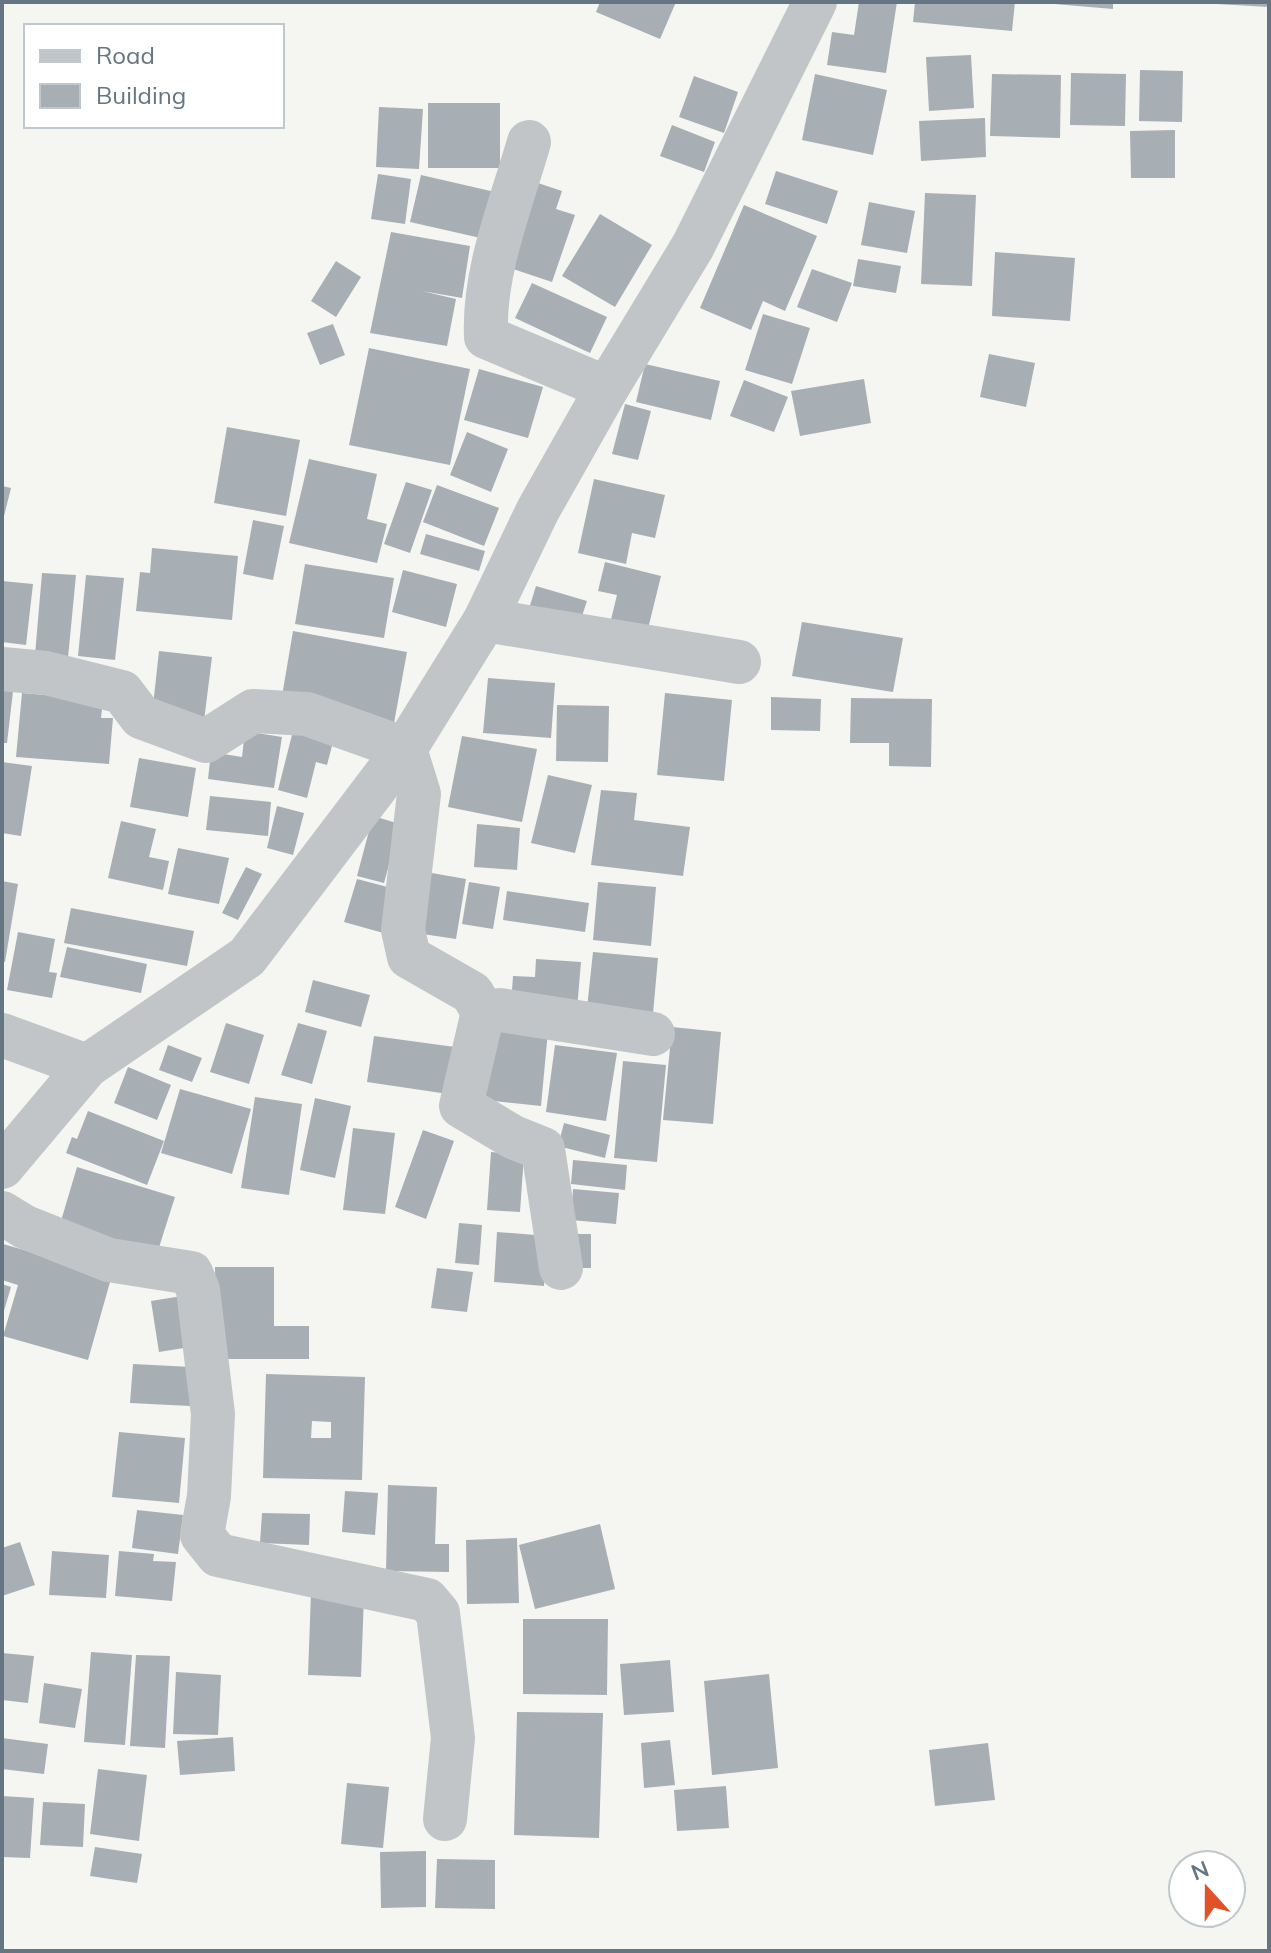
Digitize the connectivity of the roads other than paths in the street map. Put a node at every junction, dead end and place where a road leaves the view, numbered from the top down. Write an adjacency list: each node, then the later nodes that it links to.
1 (815, 2): 3 (street)
2 (529, 142): 3 (street)
3 (607, 388): 4 (street)
4 (485, 620): 5 (street); 7 (street)
5 (739, 662)
6 (2, 669): 7 (street)
7 (405, 749): 8 (street); 11 (street)
8 (483, 1012): 9 (street); 14 (street)
9 (653, 1034)
10 (2, 1035): 11 (street)
11 (87, 1066): 12 (street)
12 (2, 1167)
13 (2, 1213): 15 (street)
14 (561, 1268)
15 (445, 1819)

